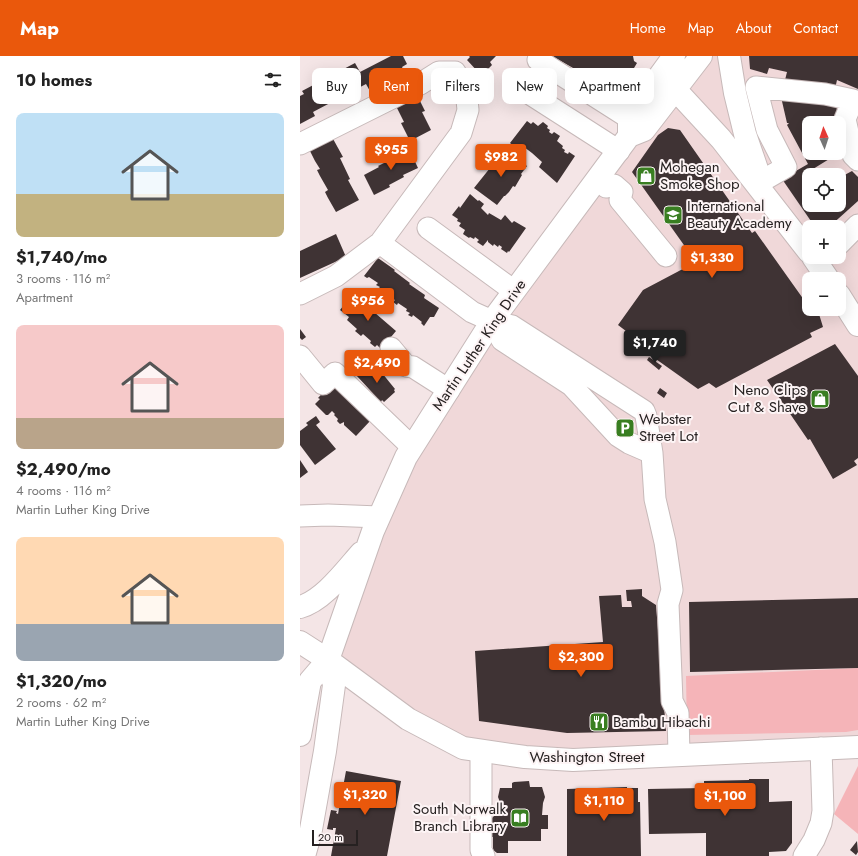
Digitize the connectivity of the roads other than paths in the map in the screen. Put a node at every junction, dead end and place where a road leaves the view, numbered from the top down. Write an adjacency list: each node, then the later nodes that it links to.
1 (674, 56): 5 (main road, Martin Luther King Drive)
2 (701, 56): 8 (main road)
3 (729, 56): 6 (main road)
4 (538, 60): 12 (street)
5 (661, 74): 8 (main road); 12 (main road, Martin Luther King Drive)
6 (733, 83): 7 (street); 11 (main road)
7 (756, 87): 10 (street); 14 (street)
8 (675, 90): 12 (main road); 16 (main road)
9 (555, 104): 12 (street)
10 (764, 118): 11 (street); 16 (street)
11 (743, 127): 16 (main road)
12 (626, 135): 15 (main road, Martin Luther King Drive)
13 (300, 144): 21 (street)
14 (858, 160)
15 (608, 189): 22 (street); 23 (main road, Martin Luther King Drive)
16 (765, 190): 20 (main road)
17 (858, 225): 19 (street)
18 (428, 228): 23 (street)
19 (846, 237)
20 (802, 239)
21 (380, 243): 24 (street); 26 (street)
22 (666, 256)
23 (514, 291): 26 (main road, Martin Luther King Drive)
24 (300, 294)
25 (846, 306): 27 (main road)
26 (492, 321): 30 (main road, Martin Luther King Drive); 32 (street); 32 (street)
27 (858, 325)
28 (391, 348): 30 (street)
29 (300, 356): 31 (street)
30 (449, 390): 31 (main road, Martin Luther King Drive)
31 (412, 447): 34 (main road, Martin Luther King Drive)
32 (652, 453): 43 (street)
33 (300, 516): 34 (street)
34 (379, 517): 35 (main road, Martin Luther King Drive)
35 (367, 547): 36 (main road); 38 (main road, Martin Luther King Drive)
36 (300, 607)
37 (300, 642): 38 (main road, Washington Street)
38 (328, 660): 39 (main road, Martin Luther King Drive); 42 (main road, Washington Street); 44 (main road)
39 (300, 735)
40 (858, 747): 41 (main road, Washington Street)
41 (821, 748): 43 (main road, Washington Street); 46 (street)
42 (481, 751): 43 (main road, Washington Street); 45 (street)
43 (679, 755)
44 (304, 856)
45 (484, 856)
46 (804, 856)

